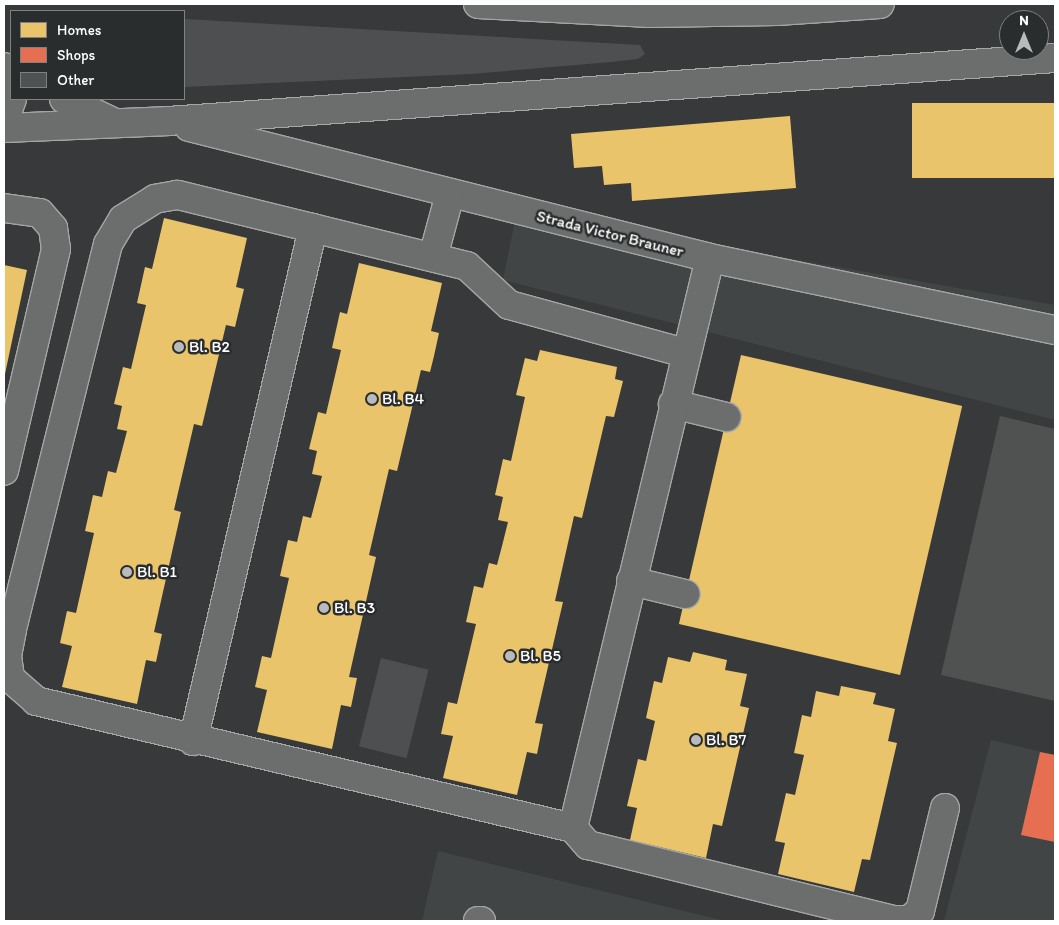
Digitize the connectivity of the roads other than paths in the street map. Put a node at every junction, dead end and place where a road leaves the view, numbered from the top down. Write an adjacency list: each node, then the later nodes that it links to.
1 (478, 4): 2 (street)
2 (880, 4)
3 (1055, 58): 7 (street, Strada Victor Brauner)
4 (12, 100): 6 (street)
5 (66, 100): 8 (street)
6 (4, 120)
7 (168, 121): 8 (street, Strada Victor Brauner); 10 (street, Strada Victor Brauner)
8 (116, 124): 9 (street, Strada Victor Brauner)
9 (4, 128)
10 (450, 194): 13 (street); 14 (street, Strada Victor Brauner)
11 (4, 208): 19 (street)
12 (313, 228): 13 (street); 23 (street); 23 (street)
13 (433, 257): 16 (street)
14 (710, 258): 15 (street, Strada Victor Brauner); 16 (street)
15 (1055, 330)
16 (685, 353): 17 (street)
17 (673, 404): 18 (street); 21 (street)
18 (726, 417)
19 (9, 422): 20 (street)
20 (4, 471)
21 (631, 582): 22 (street); 25 (street)
22 (685, 594)
23 (193, 741): 25 (street)
24 (945, 808): 25 (street)
25 (572, 828)

